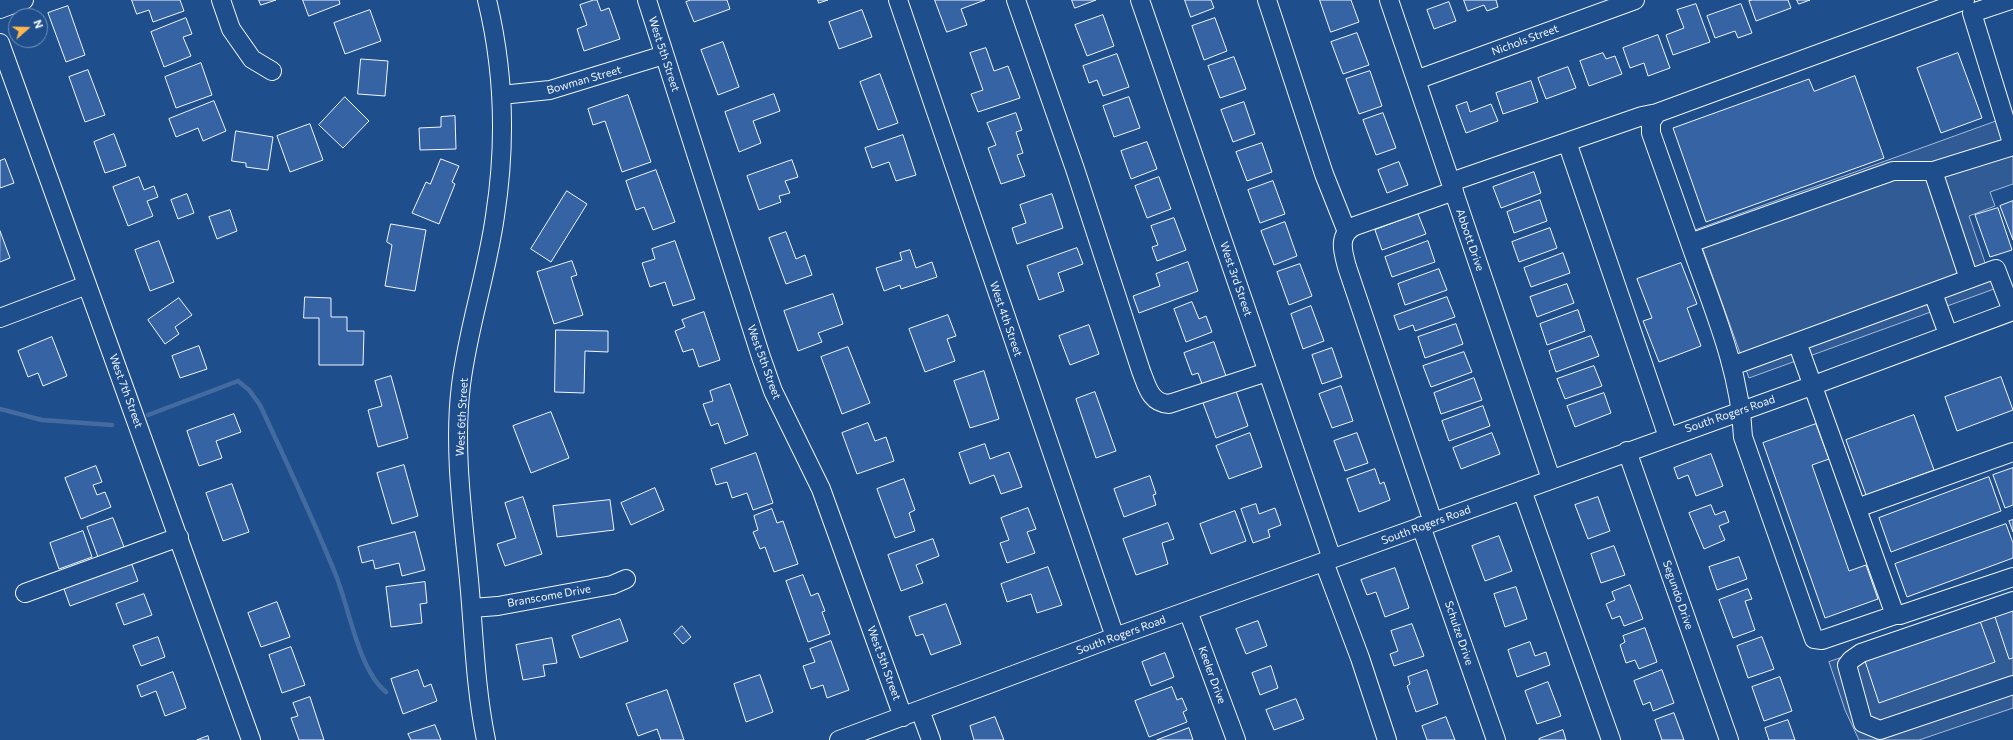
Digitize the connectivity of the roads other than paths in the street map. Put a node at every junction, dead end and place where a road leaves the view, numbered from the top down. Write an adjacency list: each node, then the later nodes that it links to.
1 (24, 0): 13 (street)
2 (221, 0): 16 (street)
3 (487, 0): 18 (street)
4 (647, 0): 15 (street, West 5th Street)
5 (898, 0): 53 (street, West 4th Street)
6 (1016, 0): 34 (street)
7 (1140, 0): 34 (street, West 3rd Street)
8 (1267, 0): 24 (street)
9 (1389, 0): 17 (street, Abbott Drive)
10 (1634, 0): 17 (street, Nichols Street)
11 (1965, 0): 19 (street)
12 (2011, 0): 21 (street)
13 (0, 9)
14 (0, 43): 27 (street, West 7th Street)
15 (664, 55): 18 (street, Bowman Street); 56 (street, West 5th Street)
16 (272, 71)
17 (1416, 80): 23 (street, Abbott Drive)
18 (501, 95): 50 (street, West 6th Street)
19 (1657, 113): 20 (street); 25 (street)
20 (1567, 142): 23 (street); 37 (street)
21 (2013, 146): 22 (street)
22 (1933, 171): 25 (street); 26 (street)
23 (1453, 187): 24 (street); 40 (street, Abbott Drive)
24 (1347, 232): 43 (street, Schulze Drive)
25 (1690, 243): 33 (street)
26 (1969, 279): 28 (street); 29 (street)
27 (87, 285): 30 (street); 44 (street, West 7th Street)
28 (1933, 293): 31 (street); 32 (street)
29 (2013, 311): 31 (street, South Rogers Road)
30 (0, 318)
31 (1948, 334): 35 (street, South Rogers Road)
32 (1798, 342): 33 (street); 35 (street)
33 (1732, 366): 36 (street)
34 (1268, 372): 45 (street, West 3rd Street)
35 (1814, 385): 36 (street, South Rogers Road); 42 (street)
36 (1742, 411): 37 (street, South Rogers Road); 52 (street)
37 (1668, 437): 38 (street, South Rogers Road)
38 (1627, 451): 40 (street, South Rogers Road); 65 (street, Segundo Drive)
39 (2013, 452): 42 (street)
40 (1551, 479): 41 (street, South Rogers Road)
41 (1522, 490): 43 (street, South Rogers Road); 64 (street)
42 (1857, 508): 52 (street)
43 (1427, 524): 45 (street, South Rogers Road); 63 (street, Schulze Drive)
44 (179, 536): 48 (street); 57 (street, West 7th Street)
45 (1328, 560): 51 (street, South Rogers Road); 62 (street, West 3rd Street)
46 (2013, 577): 52 (street)
47 (626, 579): 50 (street, Branscome Drive)
48 (25, 593)
49 (2013, 601): 54 (street)
50 (472, 608): 58 (street, West 6th Street)
51 (1188, 611): 53 (street, South Rogers Road); 61 (street, Keeler Drive)
52 (1895, 615)
53 (1115, 637): 55 (street, South Rogers Road)
54 (2013, 685)
55 (920, 710): 56 (street, South Rogers Road); 60 (street)
56 (903, 717): 59 (street, South Rogers Road)
57 (251, 740)
58 (486, 740)
59 (839, 740)
60 (931, 740)
61 (1236, 740)
62 (1387, 740)
63 (1496, 740)
64 (1611, 740)
65 (1729, 740)

